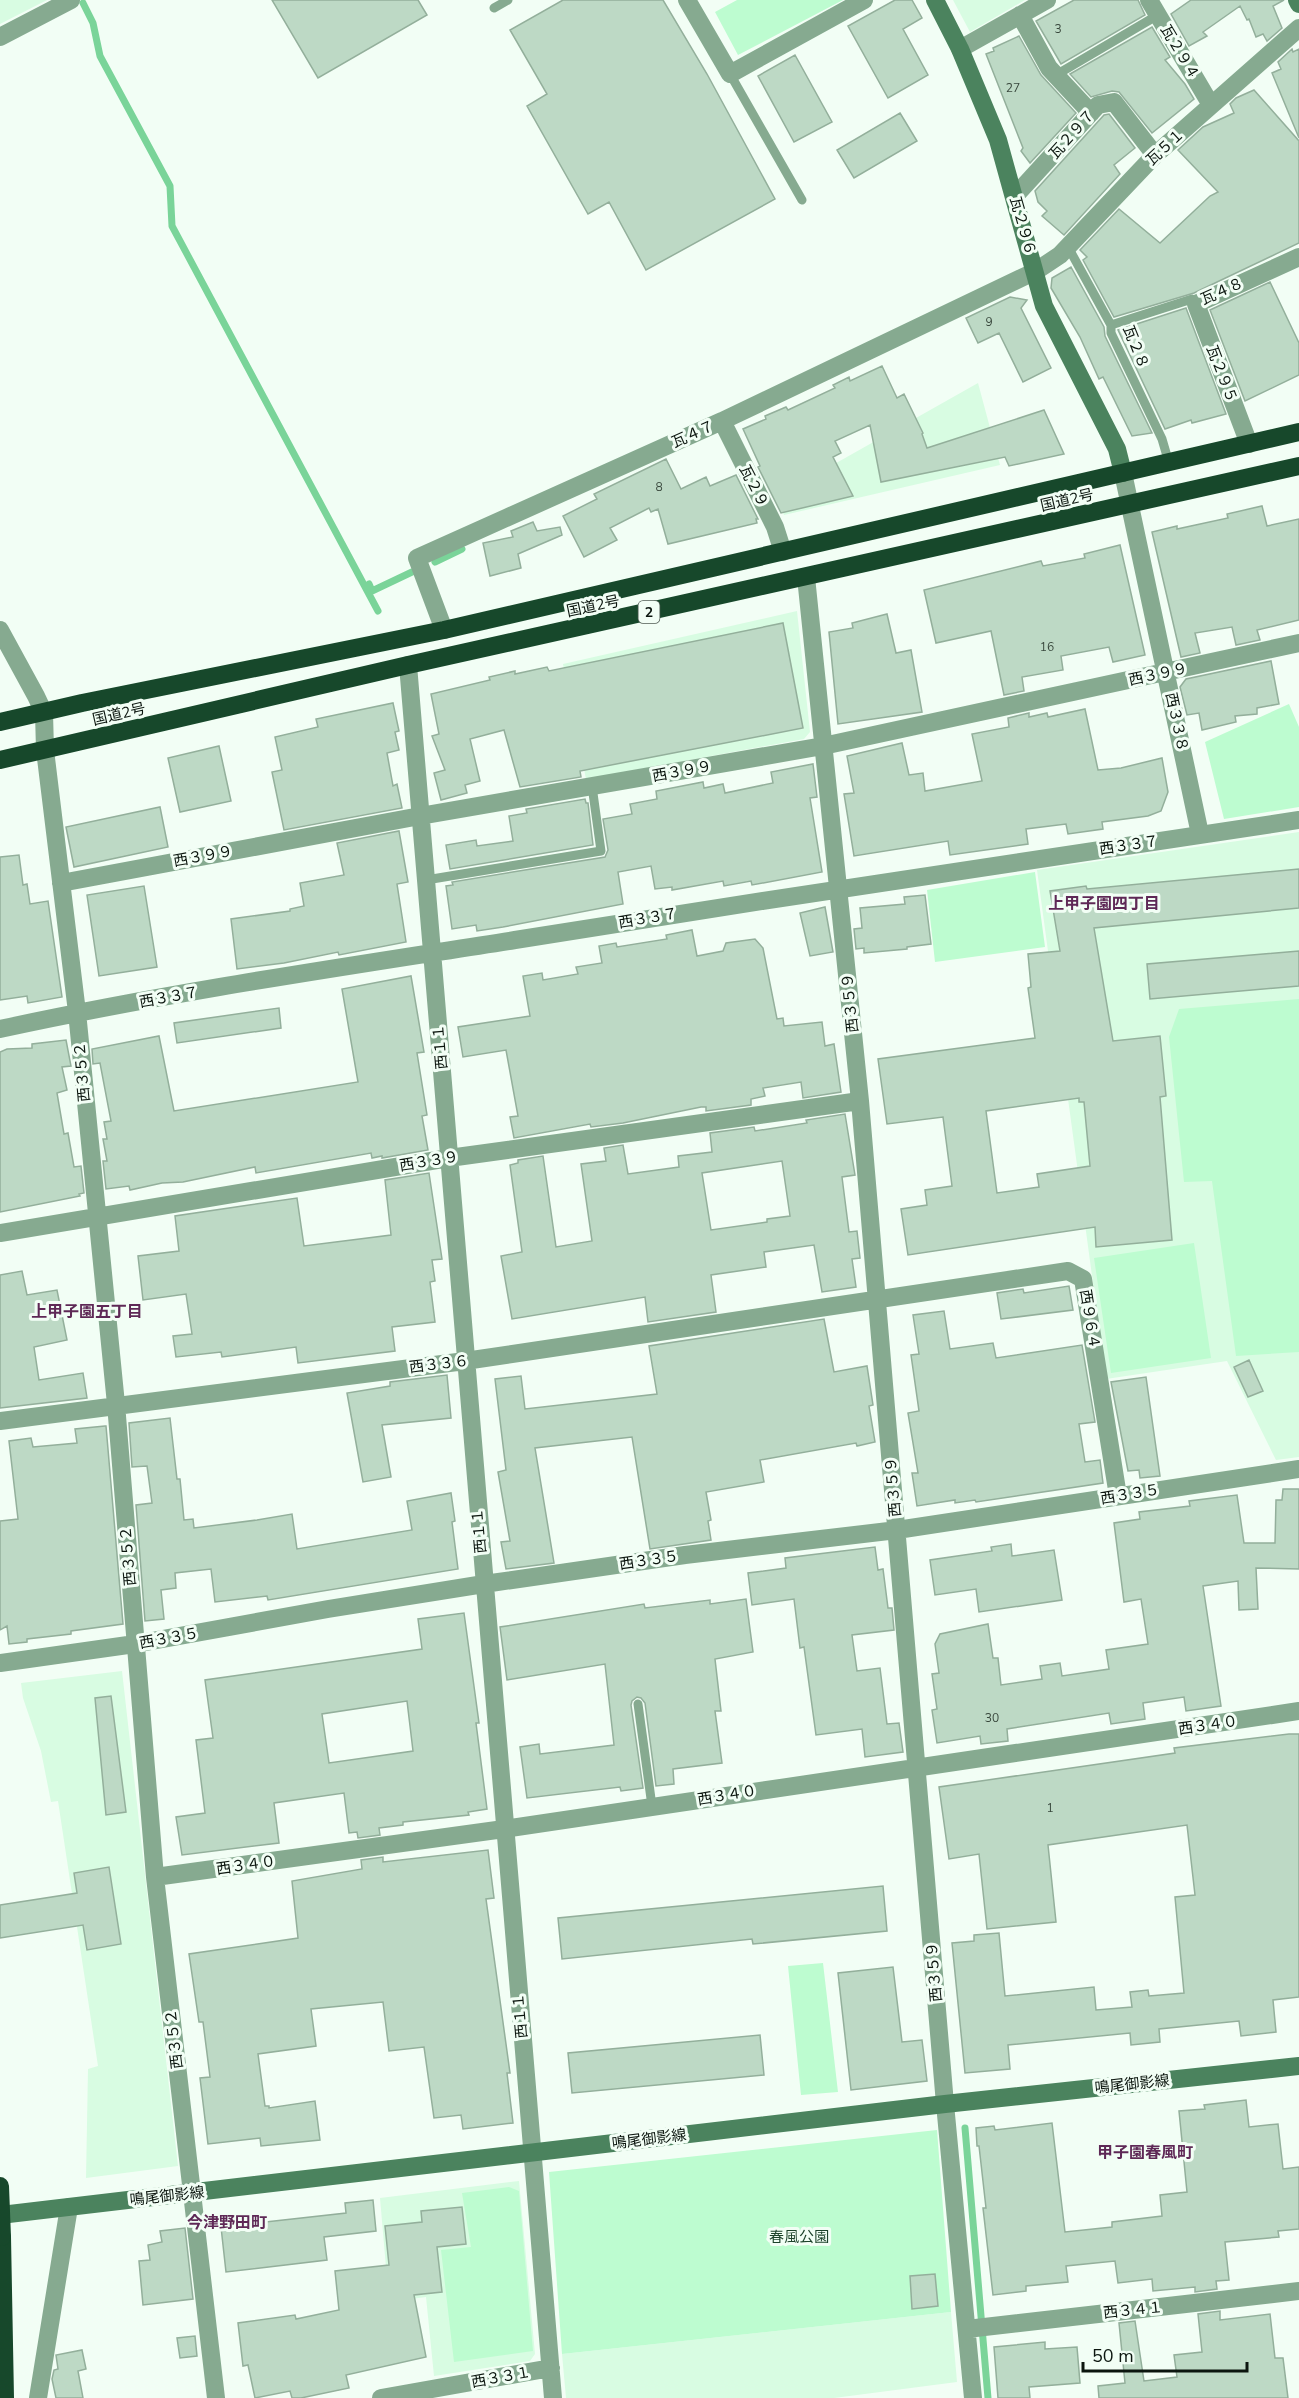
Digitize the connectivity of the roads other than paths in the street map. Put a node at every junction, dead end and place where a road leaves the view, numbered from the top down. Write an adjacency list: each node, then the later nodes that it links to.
1 (71, 0): 11 (street)
2 (508, 0): 8 (lane)
3 (687, 0): 13 (street)
4 (864, 0): 13 (street)
5 (935, 0): 12 (street, 瓦２９６)
6 (1047, 0): 9 (street)
7 (1154, 7): 14 (lane); 15 (street, 瓦２９４)
8 (494, 8)
9 (1020, 15): 12 (street); 14 (street)
10 (1299, 28): 15 (street, 瓦５１)
11 (0, 37)
12 (960, 49): 18 (street, 瓦２９６)
13 (730, 74): 19 (lane)
14 (1056, 75): 16 (street)
15 (1211, 105): 17 (street, 瓦５１)
16 (1091, 113): 17 (street, 瓦２９７); 18 (street, 瓦２９７)
17 (1155, 154): 20 (street, 瓦５１)
18 (1015, 196): 22 (street, 瓦２９６)
19 (802, 200)
20 (1068, 247): 22 (street, 瓦５１); 24 (lane, 瓦２８)
21 (1299, 256): 23 (street, 瓦４８)
22 (1036, 271): 25 (street, 瓦４７); 30 (street, 瓦２９６)
23 (1196, 304): 24 (lane, 瓦４８); 27 (street, 瓦２９５)
24 (1111, 325): 28 (lane, 瓦２８)
25 (722, 421): 32 (street, 瓦２９); 35 (street, 瓦４７)
26 (1299, 432): 27 (highway, 国道2号 / 2)
27 (1249, 444): 28 (highway, 国道2号 / 2)
28 (1168, 462): 30 (highway, 国道2号 / 2)
29 (1299, 466): 31 (highway, 国道2号 / 2)
30 (1123, 473): 31 (street, 西３３８); 32 (highway, 国道2号 / 2)
31 (1129, 505): 33 (highway, 国道2号 / 2); 38 (street, 西３３８)
32 (783, 552): 35 (highway, 国道2号 / 2)
33 (806, 577): 37 (highway, 国道2号 / 2); 41 (street, 西３５９)
34 (0, 630): 39 (street)
35 (444, 630): 39 (highway, 国道2号 / 2)
36 (1299, 643): 38 (street, 西３９９)
37 (408, 665): 42 (highway, 国道2号 / 2); 45 (street, 西１１)
38 (1166, 672): 41 (street, 西３９９); 47 (street, 西３３８)
39 (44, 713): 40 (highway, 国道2号 / 2); 42 (street, 西３５２)
40 (0, 722)
41 (823, 746): 44 (street, 西３９９); 50 (street, 西３５９)
42 (45, 750): 43 (highway, 国道2号 / 2); 49 (street, 西３５２)
43 (0, 760)
44 (592, 786): 45 (street, 西３９９); 48 (lane)
45 (420, 816): 48 (street, 西１１); 49 (street, 西３９９)
46 (1299, 820): 47 (street, 西３３７)
47 (1200, 834): 50 (street, 西３３７)
48 (426, 880): 51 (street, 西１１)
49 (61, 883): 52 (street, 西３５２)
50 (838, 888): 51 (street, 西３３７); 54 (street, 西３５９)
51 (432, 953): 52 (street, 西３３７); 55 (street, 西１１)
52 (77, 1012): 53 (street, 西３３７); 56 (street, 西３５２)
53 (0, 1029)
54 (860, 1101): 55 (street, 西３３９); 58 (street, 西３５９)
55 (449, 1158): 56 (street, 西３３９); 59 (street, 西１１)
56 (96, 1216): 57 (street, 西３３９); 60 (street, 西３５２)
57 (0, 1233)
58 (877, 1299): 59 (street, 西３３６); 63 (street, 西９６４); 64 (street, 西３５９)
59 (465, 1360): 60 (street, 西３３６); 65 (street, 西１１)
60 (116, 1404): 61 (street, 西３３６); 66 (street, 西３５２)
61 (0, 1421)
62 (1299, 1469): 63 (street, 西３３５)
63 (1118, 1496): 64 (street, 西３３５)
64 (897, 1530): 65 (street, 西３３５); 70 (street, 西３５９)
65 (484, 1584): 66 (street, 西３３５); 72 (street, 西１１)
66 (135, 1644): 67 (street, 西３３５); 73 (street, 西３５２)
67 (1, 1661)
68 (638, 1704): 71 (lane)
69 (1299, 1712): 70 (street, 西３４０)
70 (916, 1767): 71 (street, 西３４０); 75 (street, 西３５９)
71 (652, 1806): 72 (street, 西３４０)
72 (504, 1829): 73 (street, 西３４０); 76 (street, 西１１)
73 (155, 1877): 78 (street, 西３５２)
74 (1299, 2066): 75 (street, 鳴尾御影線)
75 (945, 2104): 76 (street, 鳴尾御影線); 82 (street, 西３５９)
76 (531, 2154): 78 (street, 鳴尾御影線); 83 (street, 西１１)
77 (0, 2186): 84 (highway, bridge)
78 (191, 2193): 79 (street, 鳴尾御影線); 86 (street, 西３５２)
79 (69, 2207): 80 (street, 鳴尾御影線); 85 (street)
80 (0, 2215)
81 (1299, 2291): 82 (street, 西３４１)
82 (966, 2329): 89 (street, 西３５９)
83 (551, 2368): 87 (street, 西３３１); 88 (street, 西１１)
84 (5, 2398)
85 (38, 2398)
86 (216, 2398)
87 (381, 2398)
88 (553, 2398)
89 (973, 2398)

